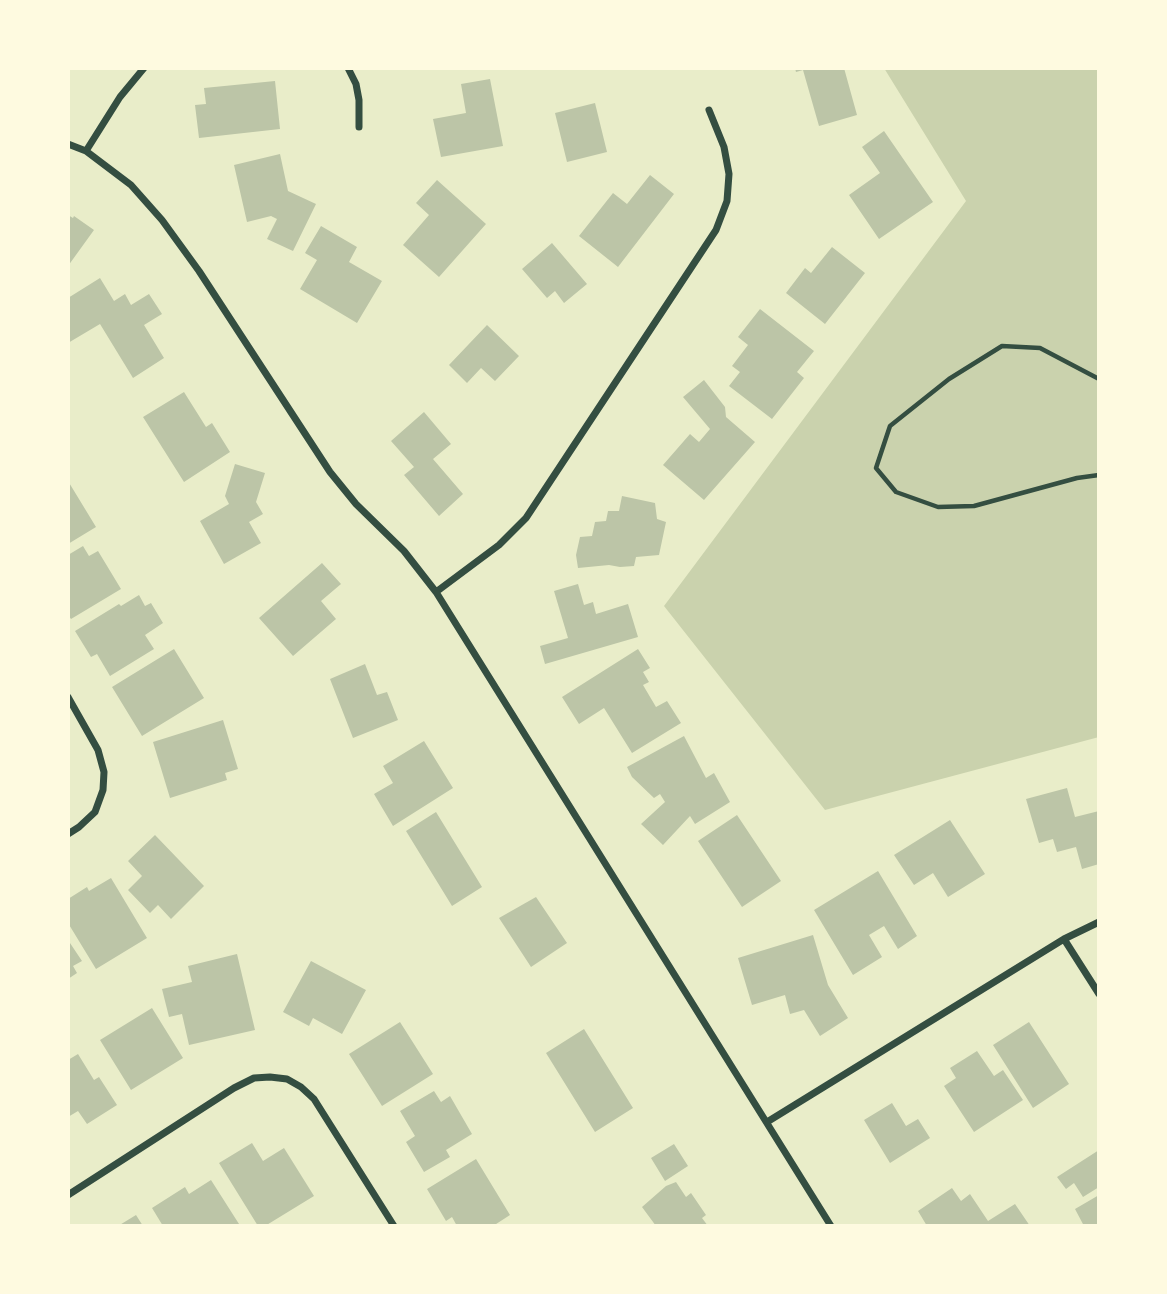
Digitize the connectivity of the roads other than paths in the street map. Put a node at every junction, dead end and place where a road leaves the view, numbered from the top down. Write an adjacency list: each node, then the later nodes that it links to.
1 (144, 68): 6 (street)
2 (348, 68): 4 (street)
3 (709, 110): 7 (street)
4 (359, 127)
5 (68, 144): 6 (street)
6 (86, 151): 7 (street)
7 (436, 592): 13 (street)
8 (68, 697): 9 (street)
9 (68, 834)
10 (1099, 922): 11 (street)
11 (1064, 939): 12 (street); 13 (street)
12 (1099, 994)
13 (766, 1122): 16 (street)
14 (68, 1195): 15 (street)
15 (394, 1226)
16 (831, 1226)

